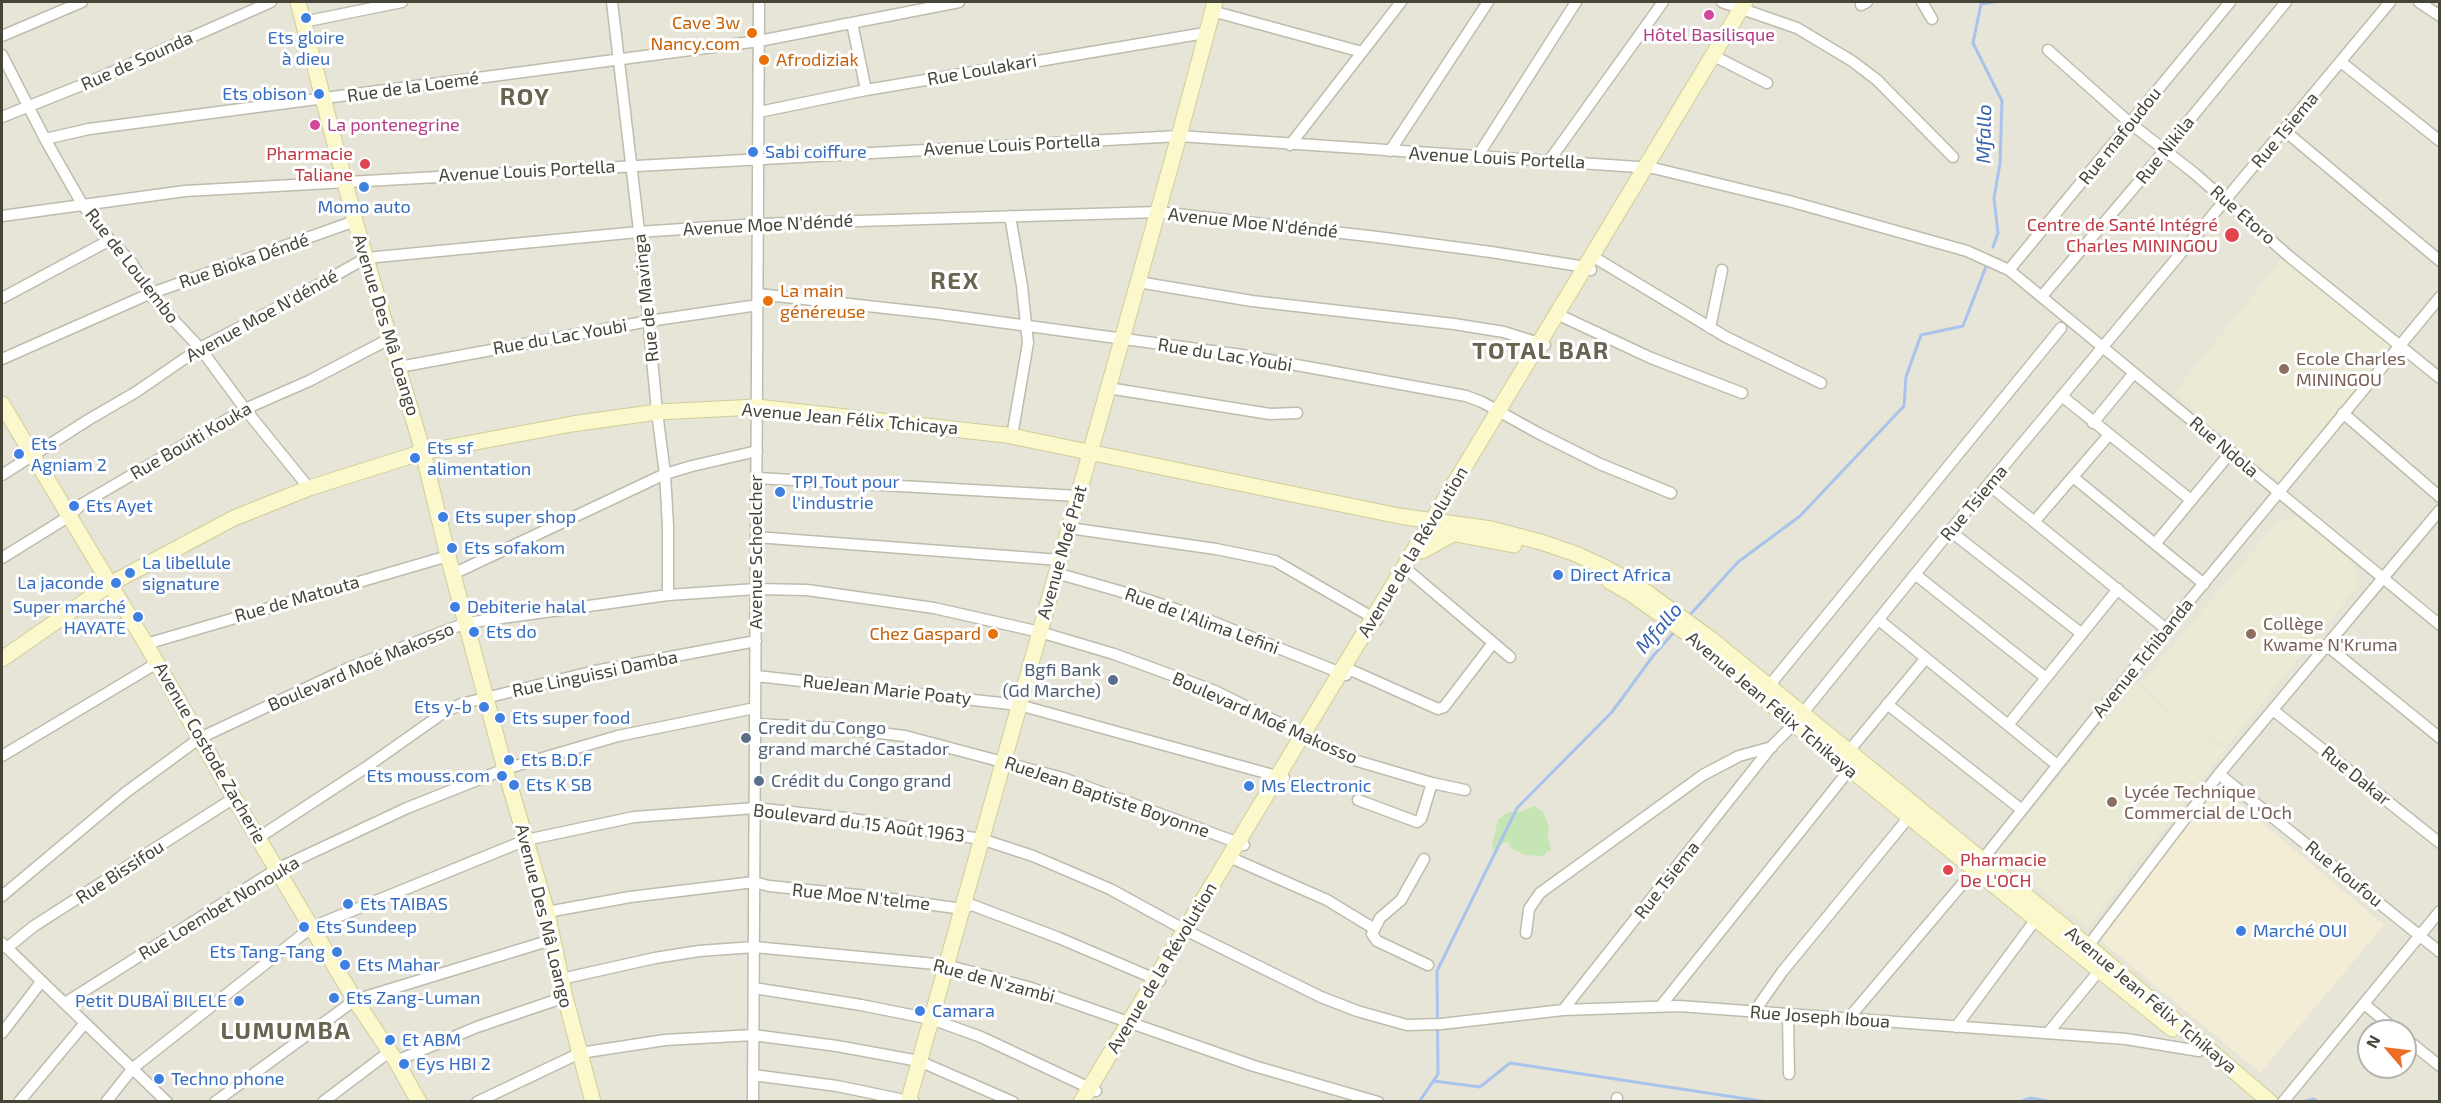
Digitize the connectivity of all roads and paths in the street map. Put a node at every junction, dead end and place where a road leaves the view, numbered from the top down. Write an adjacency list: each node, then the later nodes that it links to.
1 (82, 2): 25 (street)
2 (271, 2): 36 (street, Rue de Sounda)
3 (298, 2): 22 (street, Avenue Des Mâ Loango)
4 (402, 2): 22 (street)
5 (612, 2): 31 (street, Rue de Mavinga)
6 (759, 2): 26 (street, Avenue Schoelcher)
7 (958, 2): 23 (street, Rue de la Loemé)
8 (1401, 2): 28 (street)
9 (1488, 2): 46 (street)
10 (1576, 2): 47 (street)
11 (1663, 2): 50 (street)
12 (1722, 2): 18 (street)
13 (1922, 2): 21 (street)
14 (2230, 2): 39 (street, Rue mafoudou)
15 (2286, 2): 45 (street, Rue Nikila)
16 (2390, 2): 32 (street, Rue Tsiema)
17 (2419, 2): 20 (street)
18 (1746, 5): 30 (street, Avenue de la Révolution); 48 (street)
19 (1213, 6): 24 (street, Avenue Moé Prat); 28 (street)
20 (2439, 16)
21 (1932, 19)
22 (303, 22): 35 (street, Avenue Des Mâ Loango)
23 (852, 22): 26 (street, Rue de la Loemé); 34 (street)
24 (1205, 33): 34 (street, Rue Loulakari); 41 (street, Avenue Moé Prat)
25 (2, 36)
26 (759, 41): 31 (street, Rue de la Loemé); 37 (street, Avenue Schoelcher)
27 (2048, 50): 39 (street, Rue Etoro)
28 (1362, 52): 44 (street)
29 (2, 55): 36 (street, Rue de Loulembo)
30 (1715, 57): 33 (street); 52 (street, Avenue de la Révolution)
31 (618, 59): 35 (street, Rue de la Loemé); 51 (street, Rue de Mavinga)
32 (2342, 62): 40 (street, Rue Tsiema); 43 (street)
33 (1767, 83)
34 (866, 90): 37 (street, Rue Loulakari)
35 (324, 99): 42 (street, Rue de la Loemé); 53 (street, Avenue Des Mâ Loango)
36 (28, 105): 38 (street, Rue de Sounda); 42 (street, Rue de Loulembo)
37 (759, 112): 49 (street, Avenue Schoelcher)
38 (2, 117)
39 (2130, 123): 45 (street, Rue Etoro); 67 (street, Rue mafoudou)
40 (2285, 131): 54 (street, Rue Tsiema); 64 (street)
41 (1179, 136): 44 (street, Avenue Louis Portella); 49 (street, Avenue Louis Portella); 56 (street, Avenue Moé Prat)
42 (45, 139): 55 (street, Rue de Loulembo)
43 (2439, 141)
44 (1290, 145): 46 (street, Avenue Louis Portella)
45 (2166, 149): 54 (street, Rue Etoro); 70 (street, Rue Nikila)
46 (1390, 151): 47 (street, Avenue Louis Portella)
47 (1477, 157): 50 (street, Avenue Louis Portella)
48 (1953, 157)
49 (759, 158): 51 (street, Avenue Louis Portella); 60 (street, Avenue Schoelcher)
50 (1549, 160): 52 (street, Avenue Louis Portella)
51 (632, 165): 53 (street, Avenue Louis Portella); 61 (street, Rue de Mavinga)
52 (1649, 167): 65 (street, Avenue de la Révolution); 67 (street, Avenue Louis Portella)
53 (346, 182): 55 (street, Avenue Louis Portella); 59 (street, Avenue Des Mâ Loango)
54 (2224, 200): 82 (street, Rue Etoro); 83 (street, Rue Tsiema)
55 (82, 204): 57 (street, Avenue Louis Portella); 62 (street, Rue de Loulembo)
56 (1158, 212): 58 (street, Avenue Moe N'déndé); 65 (street, Avenue Moe N'déndé); 68 (street, Avenue Moé Prat)
57 (2, 216)
58 (1010, 216): 60 (street, Avenue Moe N'déndé); 76 (street)
59 (355, 221): 63 (street, Avenue Des Mâ Loango); 69 (street, Rue Bioka Déndé)
60 (758, 224): 61 (street, Avenue Moe N'déndé); 73 (street, Avenue Schoelcher)
61 (638, 232): 63 (street, Avenue Moe N'déndé); 75 (street, Rue de Mavinga)
62 (110, 240): 69 (street, Rue de Loulembo); 72 (street)
63 (366, 258): 79 (street, Avenue Des Mâ Loango); 84 (street, Avenue Moe N'déndé)
64 (2439, 261)
65 (1592, 263): 74 (street, Avenue de la Révolution); 77 (street, Avenue Moe N'déndé)
66 (1722, 270): 77 (street)
67 (2009, 270): 70 (street, Rue Ndola)
68 (1138, 282): 80 (street, Avenue Moé Prat); 81 (street)
69 (149, 294): 84 (street, Rue de Loulembo); 85 (street, Rue Bioka Déndé)
70 (2042, 296): 83 (street, Rue Ndola)
71 (2439, 297): 82 (street, Avenue Tchibanda)
72 (2, 298)
73 (758, 300): 75 (street, Rue du Lac Youbi); 76 (street, Rue du Lac Youbi); 93 (street, Avenue Schoelcher)
74 (1560, 315): 81 (street, Avenue de la Révolution); 91 (street)
75 (649, 321): 86 (street, Rue du Lac Youbi); 96 (street, Rue de Mavinga)
76 (1026, 326): 80 (street, Rue du Lac Youbi); 101 (street)
77 (1710, 328): 89 (street, Avenue Moe N'déndé)
78 (2061, 328): 160 (street)
79 (389, 339): 86 (street, Avenue Des Mâ Loango); 94 (street, Rue Bouiti Kouka)
80 (1122, 339): 90 (street, Avenue Moé Prat); 97 (street, Rue du Lac Youbi)
81 (1542, 344): 97 (street, Avenue de la Révolution)
82 (2398, 345): 88 (street, Rue Etoro); 99 (street, Avenue Tchibanda)
83 (2104, 347): 87 (street, Rue Ndola); 92 (street, Rue Tsiema)
84 (200, 348): 94 (street, Rue de Loulembo); 107 (street, Avenue Moe N'déndé)
85 (2, 359)
86 (399, 367): 104 (street, Avenue Des Mâ Loango)
87 (2134, 373): 100 (street); 106 (street, Rue Ndola)
88 (2439, 378)
89 (1821, 383)
90 (1108, 388): 98 (street); 103 (street, Avenue Moé Prat)
91 (1742, 393)
92 (2063, 397): 100 (street); 112 (street, Rue Tsiema)
93 (757, 407): 96 (street, Avenue Jean Félix Tchicaya); 101 (street, Avenue Jean Félix Tchicaya); 105 (street, Avenue Schoelcher)
94 (245, 409): 113 (street, Rue de Loulembo); 121 (street, Rue Bouiti Kouka)
95 (3, 410): 107 (street, Avenue Costode Zacherie)
96 (657, 412): 104 (street, Avenue Jean Félix Tchicaya); 108 (street, Rue de Mavinga)
97 (1502, 412): 115 (street, Rue du Lac Youbi); 118 (street, Avenue de la Révolution); 123 (street, Avenue de la Révolution)
98 (1297, 413)
99 (2343, 413): 114 (street, Avenue Tchibanda); 117 (street)
100 (2093, 423): 102 (street)
101 (1012, 436): 103 (street, Avenue Jean Félix Tchicaya)
102 (2108, 436): 110 (street); 119 (street)
103 (1090, 451): 116 (street, Avenue Moé Prat); 123 (street, Avenue Jean Félix Tchicaya)
104 (423, 452): 113 (street, Avenue Jean Félix Tchicaya); 130 (street, Avenue Des Mâ Loango)
105 (757, 452): 108 (street); 111 (street, Avenue Schoelcher)
106 (2231, 452): 114 (street, Rue Ndola); 119 (street)
107 (32, 456): 109 (street, Avenue Moe N'déndé); 121 (street, Avenue Costode Zacherie)
108 (665, 474): 134 (street); 141 (street, Rue de Mavinga)
109 (2, 476)
110 (2073, 477): 122 (street); 128 (street)
111 (757, 478): 116 (street); 127 (street, Avenue Schoelcher)
112 (1989, 485): 122 (street); 126 (street, Rue Tsiema)
113 (309, 488): 137 (street, Avenue Jean Félix Tchicaya)
114 (2278, 492): 136 (street, Rue Ndola); 138 (street, Avenue Tchibanda)
115 (1671, 493)
116 (1078, 496): 124 (street, Avenue Moé Prat)
117 (2439, 497)
118 (1452, 500): 123 (street, Avenue de la Révolution); 125 (street)
119 (2191, 500): 128 (street)
120 (2439, 510): 136 (street)
121 (68, 517): 131 (street, Rue Bouiti Kouka); 137 (street, Avenue Costode Zacherie)
122 (2034, 522): 140 (street)
123 (1431, 524): 125 (street, Avenue Jean Félix Tchikaya); 129 (street, Avenue de la Révolution); 133 (street, Avenue de la Révolution)
124 (1069, 528): 132 (street, Avenue Moé Prat); 142 (street)
125 (1461, 529): 129 (street); 160 (street, Avenue Jean Félix Tchikaya); 166 (street, Avenue Jean Félix Tchikaya)
126 (1950, 531): 135 (street, Rue Tsiema); 148 (street)
127 (756, 537): 132 (street, Rue de l'Alima Lefini); 139 (street, Avenue Schoelcher)
128 (2156, 544): 138 (street)
129 (1422, 551): 133 (street, Avenue de la Révolution)
130 (448, 556): 134 (street, Avenue Des Mâ Loango); 151 (street, Rue de Matouta)
131 (2, 558)
132 (1058, 566): 147 (street, Avenue Moé Prat); 157 (street, Rue de l'Alima Lefini)
133 (1407, 570): 142 (street, Avenue de la Révolution); 150 (street)
134 (453, 574): 144 (street, Avenue Des Mâ Loango)
135 (1916, 575): 143 (street, Rue Tsiema); 159 (street)
136 (2382, 578): 145 (street, Rue Ndola); 152 (street)
137 (110, 584): 151 (street, Avenue Costode Zacherie); 155 (street, Avenue Jean Félix Tchicaya)
138 (2204, 584): 146 (street, Avenue Tchibanda)
139 (756, 589): 141 (street, Boulevard Moé Makosso); 147 (street, Boulevard Moé Makosso); 149 (street, Avenue Schoelcher)
140 (2118, 589): 146 (street); 148 (street)
141 (668, 595): 144 (street, Boulevard Moé Makosso)
142 (1376, 620): 157 (street, Avenue de la Révolution)
143 (1879, 620): 154 (street); 166 (street, Rue Tsiema)
144 (466, 623): 161 (street, Avenue Des Mâ Loango); 170 (street, Boulevard Moé Makosso)
145 (2439, 625)
146 (2166, 629): 176 (street, Avenue Tchibanda)
147 (1040, 632): 162 (street, Avenue Moé Prat); 169 (street, Boulevard Moé Makosso)
148 (2082, 634): 159 (street)
149 (756, 641): 158 (street, Avenue Schoelcher); 161 (street, Rue Linguissi Damba)
150 (1493, 643): 153 (street); 157 (street, Rue de l'Alima Lefini)
151 (146, 644): 156 (street, Avenue Costode Zacherie)
152 (2326, 645): 165 (street); 171 (street)
153 (1510, 657)
154 (1926, 658): 163 (street); 168 (street)
155 (2, 659)
156 (157, 663): 170 (street, Avenue Costode Zacherie); 174 (street)
157 (1345, 671): 169 (street, Avenue de la Révolution)
158 (756, 676): 162 (street, RueJean Marie Poaty); 164 (street, Avenue Schoelcher)
159 (2046, 678): 168 (street)
160 (1769, 686): 166 (street, Avenue Jean Félix Tchikaya)
161 (487, 697): 177 (street, Avenue Des Mâ Loango); 188 (street, Rue Linguissi Damba)
162 (1019, 705): 175 (street, Avenue Moé Prat); 180 (street, RueJean Marie Poaty)
163 (1887, 705): 173 (street); 186 (street)
164 (755, 708): 167 (street, Avenue Schoelcher); 177 (street, Rue Loembet Nonouka)
165 (2273, 710): 179 (street); 191 (street, Rue Dakar)
166 (1798, 719): 172 (street, Rue Tsiema); 173 (street, Avenue Jean Félix Tchikaya); 178 (street, Avenue Jean Félix Tchikaya)
167 (755, 724): 175 (street, RueJean Baptiste Boyonne); 185 (street, Avenue Schoelcher)
168 (2008, 725): 176 (street)
169 (1306, 735): 180 (street, Avenue de la Révolution); 181 (street, Boulevard Moé Makosso)
170 (200, 738): 183 (street, Avenue Costode Zacherie); 198 (street, Boulevard Moé Makosso)
171 (2439, 738)
172 (1772, 746): 206 (street); 225 (street, Rue Tsiema)
173 (1848, 752): 195 (street, Avenue Jean Félix Tchikaya)
174 (2, 756)
175 (1004, 761): 189 (street, Avenue Moé Prat); 192 (street, RueJean Baptiste Boyonne)
176 (2057, 765): 186 (street, Avenue Tchibanda)
177 (505, 769): 190 (street, Avenue Des Mâ Loango); 196 (street, Rue Loembet Nonouka)
178 (1850, 769): 187 (street, Avenue Jean Félix Tchikaya); 224 (street)
179 (2219, 774): 207 (street, Rue Koufou); 210 (street)
180 (1281, 777): 192 (street, Avenue de la Révolution)
181 (1432, 783): 182 (street, Boulevard Moé Makosso); 184 (street)
182 (1465, 790)
183 (234, 798): 188 (street, Avenue Costode Zacherie); 209 (street, Rue Bissifou)
184 (1358, 800)
185 (755, 808): 189 (street, Boulevard du 15 Août 1963); 190 (street, Boulevard du 15 Août 1963); 197 (street, Avenue Schoelcher)
186 (2022, 810): 195 (street, Avenue Tchibanda)
187 (1909, 817): 195 (street, Avenue Jean Félix Tchikaya); 226 (street)
188 (258, 838): 196 (street, Avenue Costode Zacherie)
189 (981, 839): 199 (street, Avenue Moé Prat); 205 (street, Boulevard du 15 Août 1963)
190 (526, 840): 201 (street, Avenue Des Mâ Loango); 203 (street, Boulevard du 15 Août 1963)
191 (2439, 843)
192 (1241, 844): 194 (street, Avenue de la Révolution); 205 (street, Avenue de la Révolution)
193 (1424, 859): 204 (street)
194 (1236, 860): 204 (street); 205 (street, Avenue de la Révolution)
195 (1978, 865): 202 (street, Avenue Jean Félix Tchikaya); 210 (street, Avenue Jean Félix Tchikaya); 229 (street, Avenue Tchibanda)
196 (277, 869): 203 (street, Avenue Costode Zacherie); 222 (street, Rue Loembet Nonouka)
197 (754, 882): 199 (street, Rue Moe N'telme); 201 (street, Rue Moe N'telme); 211 (street, Avenue Schoelcher)
198 (2, 896)
199 (962, 909): 213 (street, Avenue Moé Prat); 217 (street, Rue Moe N'telme)
200 (2439, 911): 207 (street)
201 (547, 912): 208 (street, Avenue Des Mâ Loango)
202 (2036, 919): 215 (street, Avenue Jean Félix Tchikaya); 234 (street)
203 (312, 927): 221 (street, Avenue Costode Zacherie); 244 (street, Boulevard du 15 Août 1963)
204 (1373, 928): 214 (street)
205 (1188, 932): 217 (street, Avenue de la Révolution); 233 (street, Boulevard du 15 Août 1963)
206 (1526, 933)
207 (2420, 935): 212 (street, Rue Koufou); 223 (street)
208 (551, 940): 216 (street, Avenue Des Mâ Loango); 221 (street)
209 (4, 945): 218 (street)
210 (2088, 946): 215 (street, Avenue Jean Félix Tchikaya)
211 (754, 947): 213 (street, Rue de N'zambi); 216 (street, Rue de N'zambi); 219 (street, Avenue Schoelcher)
212 (2439, 952)
213 (946, 965): 228 (street, Avenue Moé Prat); 232 (street, Rue de N'zambi)
214 (1428, 965)
215 (2102, 966): 236 (street); 239 (street, Avenue Jean Félix Tchikaya); 262 (street, Avenue Jean Félix Tchikaya)
216 (561, 979): 220 (street, Avenue Des Mâ Loango)
217 (1159, 980): 232 (street, Avenue de la Révolution)
218 (41, 982): 222 (street); 235 (street)
219 (754, 988): 228 (street); 237 (street, Avenue Schoelcher)
220 (565, 997): 240 (street, Avenue Des Mâ Loango); 241 (street)
221 (355, 1000): 241 (street, Avenue Costode Zacherie); 251 (street)
222 (65, 1003): 231 (street)
223 (2364, 1004): 230 (street); 263 (street)
224 (1660, 1007): 225 (street, Rue Joseph Iboua); 226 (street, Rue Joseph Iboua)
225 (1563, 1010): 233 (street, Rue Joseph Iboua)
226 (1754, 1012): 227 (street, Rue Joseph Iboua)
227 (1788, 1015): 229 (street, Rue Joseph Iboua); 245 (street)
228 (931, 1019): 242 (street, Avenue Moé Prat); 247 (street)
229 (1848, 1019): 234 (street, Rue Joseph Iboua)
230 (2382, 1019)
231 (85, 1023): 244 (street); 248 (street)
232 (1132, 1024): 247 (street, Avenue de la Révolution); 260 (street, Rue de N'zambi)
233 (1440, 1024)
234 (1956, 1027): 236 (street, Rue Joseph Iboua)
235 (2, 1033)
236 (2048, 1033): 239 (street, Rue Joseph Iboua)
237 (753, 1035): 240 (street); 242 (street); 246 (street, Avenue Schoelcher)
238 (2417, 1048): 243 (street)
239 (2199, 1051): 261 (street, Avenue Jean Félix Tchikaya)
240 (580, 1053): 254 (street); 255 (street, Avenue Des Mâ Loango)
241 (393, 1056): 252 (street); 253 (street, Avenue Costode Zacherie)
242 (919, 1061): 257 (street, Avenue Moé Prat); 258 (street)
243 (2439, 1066)
244 (133, 1068): 249 (street, Boulevard du 15 Août 1963); 250 (street)
245 (1789, 1074)
246 (753, 1075): 256 (street, Avenue Schoelcher); 257 (street)
247 (1092, 1093): 259 (street, Avenue de la Révolution)
248 (19, 1101)
249 (106, 1101)
250 (167, 1101)
251 (215, 1101)
252 (323, 1101)
253 (419, 1101)
254 (477, 1101)
255 (593, 1101)
256 (753, 1101)
257 (910, 1101)
258 (1012, 1101)
259 (1081, 1101)
260 (1378, 1101)
261 (2255, 1101)
262 (2270, 1101)
263 (2283, 1101)

